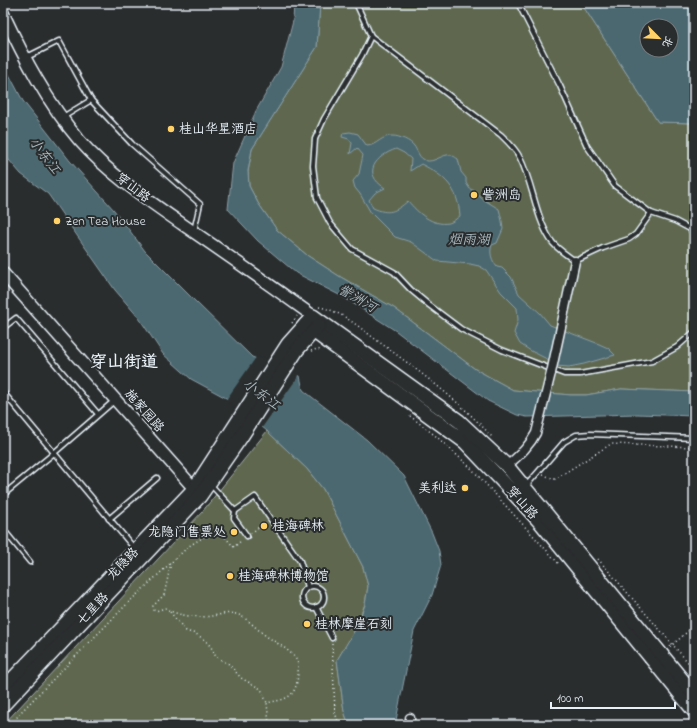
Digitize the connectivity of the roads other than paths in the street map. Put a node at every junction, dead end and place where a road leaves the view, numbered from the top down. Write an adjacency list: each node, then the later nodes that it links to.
1 (356, 3): 4 (lane)
2 (518, 3): 8 (lane)
3 (3, 13): 5 (main road, 穿山路)
4 (371, 36): 11 (lane); 15 (lane)
5 (25, 58): 6 (lane); 7 (main road, 穿山路)
6 (91, 100): 7 (lane); 9 (lane)
7 (63, 117): 9 (main road, 穿山路)
8 (651, 212): 10 (lane); 11 (lane)
9 (194, 232): 13 (main road, 穿山路)
10 (694, 234)
11 (575, 261): 22 (street, bridge)
12 (3, 273): 17 (main road, 施家园路)
13 (314, 323): 19 (main road); 22 (main road, 穿山路); 40 (main road, 穿山路)
14 (3, 328): 18 (lane)
15 (694, 332)
16 (3, 392): 21 (lane)
17 (115, 399): 18 (lane); 26 (main road, 施家园路)
18 (98, 414): 21 (lane)
19 (237, 434): 24 (main road, 龙隐路); 26 (main road, 龙隐路)
20 (694, 438): 25 (lane)
21 (54, 453): 27 (lane); 29 (lane)
22 (507, 466): 25 (main road, 穿山路)
23 (157, 478): 29 (lane)
24 (210, 483): 26 (main road, 龙隐路); 28 (lane)
25 (525, 488): 38 (main road, 穿山路)
26 (197, 492): 32 (main road, 龙隐路)
27 (3, 495)
28 (235, 511): 31 (lane); 34 (lane)
29 (109, 518): 32 (lane)
30 (3, 529): 33 (lane)
31 (248, 536)
32 (139, 554): 37 (main road, 龙隐路); 39 (main road, 七星路)
33 (30, 562)
34 (308, 587): 35 (lane); 35 (lane)
35 (316, 607): 36 (lane)
36 (332, 638)
37 (3, 688)
38 (694, 694)
39 (3, 705)
40 (691, 715)

